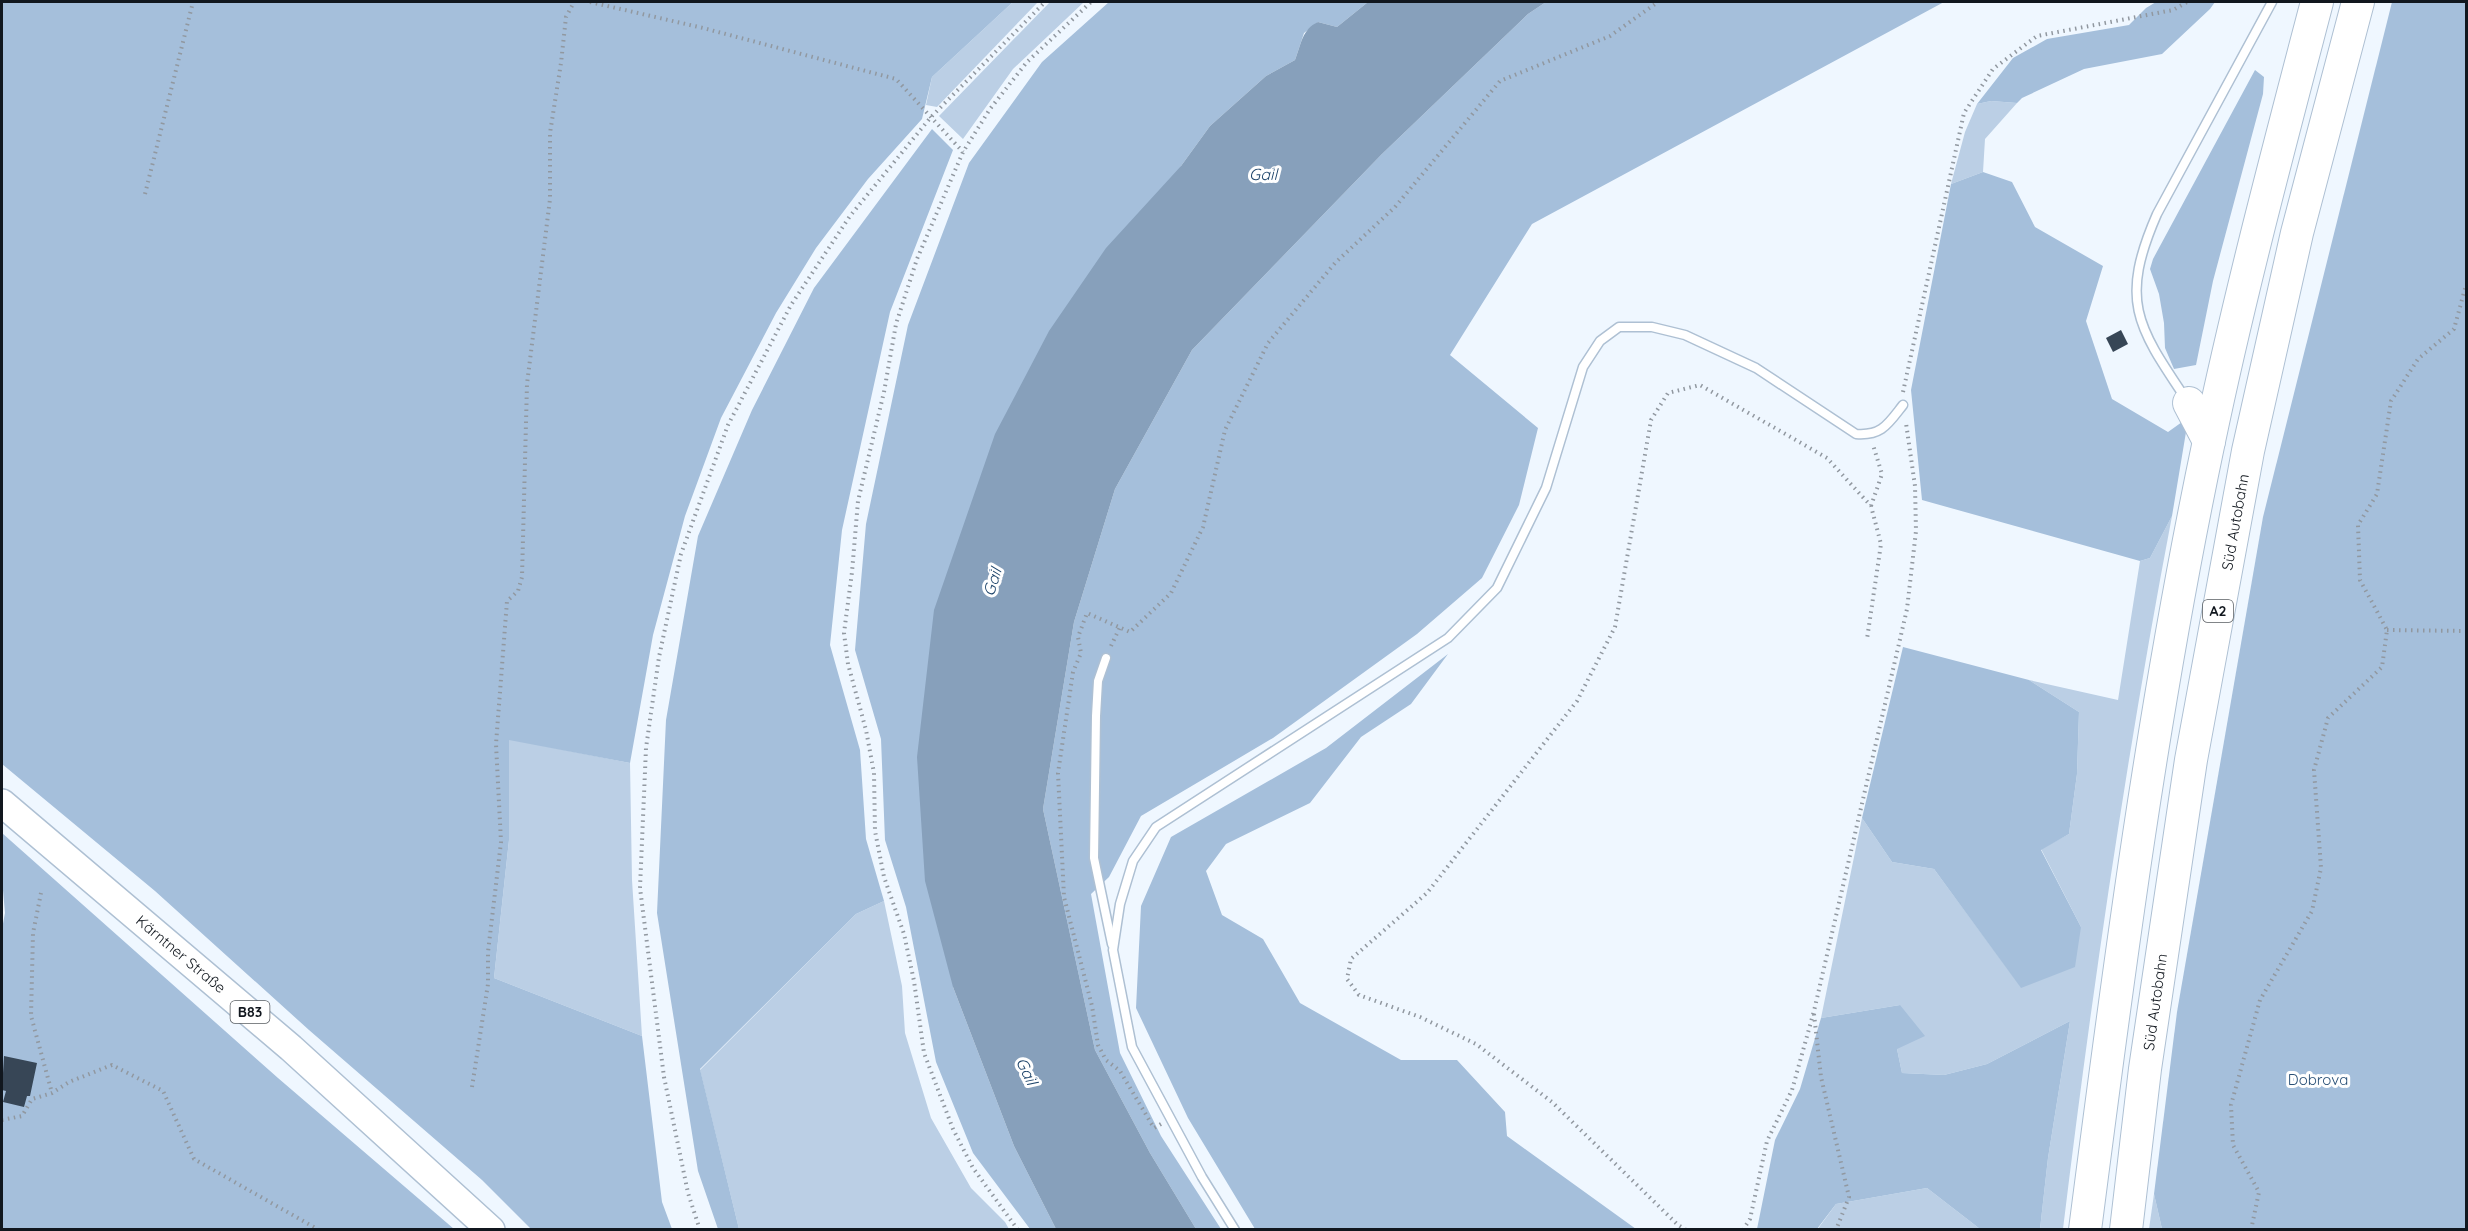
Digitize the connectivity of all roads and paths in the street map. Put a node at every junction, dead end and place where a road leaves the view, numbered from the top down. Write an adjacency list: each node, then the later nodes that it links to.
1 (193, 2): 13 (path)
2 (574, 2): 29 (path)
3 (590, 2): 11 (path)
4 (1045, 2): 11 (path)
5 (1091, 2): 12 (path)
6 (1658, 2): 20 (path)
7 (2187, 2): 16 (path)
8 (2272, 2): 15 (lane)
9 (2317, 2): 18 (highway)
10 (2358, 2): 42 (highway, Süd Autobahn / A2)
11 (931, 117): 12 (path); 35 (path)
12 (963, 152): 36 (path)
13 (145, 194)
14 (2466, 285): 21 (path)
15 (2189, 403): 18 (highway)
16 (1903, 405): 17 (lane); 28 (path)
17 (1871, 435): 19 (path); 27 (lane)
18 (2209, 441): 41 (highway)
19 (1871, 506): 23 (path); 38 (path)
20 (1120, 627): 24 (path); 32 (path)
21 (2387, 630): 22 (path); 43 (path)
22 (2466, 631)
23 (1867, 639)
24 (1106, 658): 27 (lane)
25 (2, 803): 34 (main road, Kärntner Straße / B83)
26 (42, 893): 30 (path)
27 (1113, 950): 32 (lane)
28 (1814, 1011): 39 (path); 40 (path)
29 (472, 1087)
30 (52, 1093): 31 (path); 33 (path)
31 (2, 1119)
32 (1170, 1119): 37 (lane)
33 (319, 1230)
34 (491, 1230)
35 (700, 1230)
36 (1018, 1230)
37 (1235, 1230)
38 (1686, 1230)
39 (1743, 1230)
40 (1836, 1230)
41 (2085, 1230)
42 (2126, 1230)
43 (2251, 1230)

